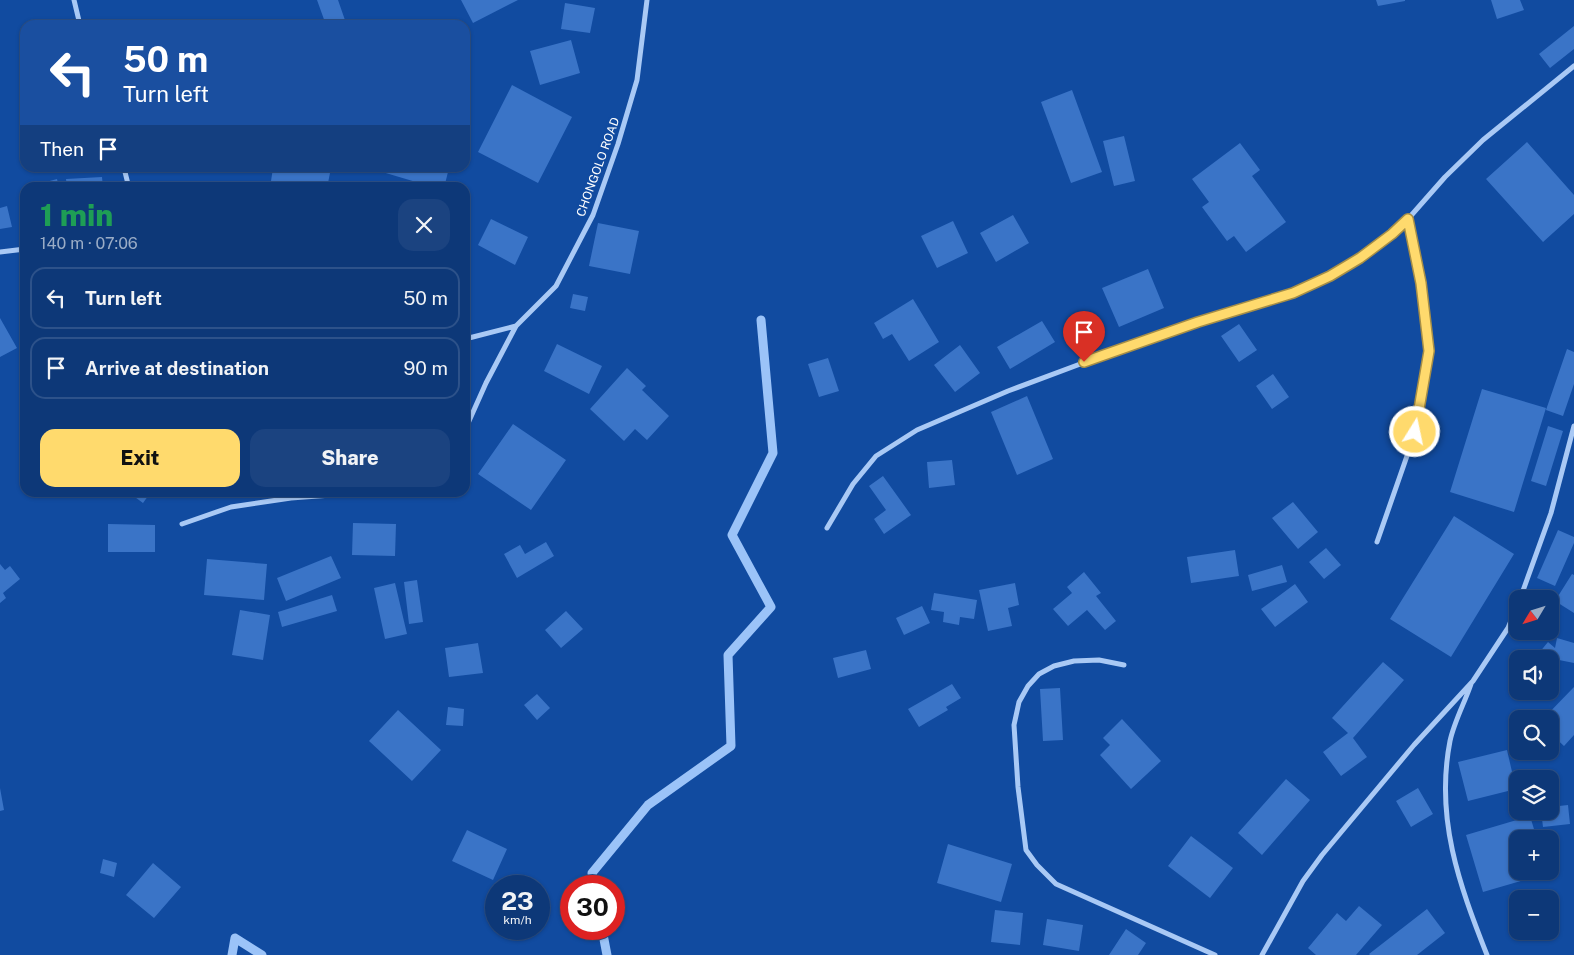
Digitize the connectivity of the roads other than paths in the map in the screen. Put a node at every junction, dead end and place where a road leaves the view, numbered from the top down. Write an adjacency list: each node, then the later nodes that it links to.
1 (74, 0): 3 (street)
2 (647, 0): 8 (street, CHONGOLO ROAD)
3 (79, 20)
4 (1574, 66): 5 (street)
5 (1408, 219): 14 (street); 15 (street)
6 (20, 250): 7 (street)
7 (0, 252)
8 (516, 326): 9 (street); 10 (street)
9 (470, 338)
10 (470, 419)
11 (1574, 426): 16 (street)
12 (304, 497): 13 (street)
13 (182, 524)
14 (827, 528)
15 (1377, 542)
16 (1523, 590)
17 (1509, 626): 19 (street)
18 (1124, 665): 20 (street)
19 (1472, 681): 21 (street); 22 (street)
20 (1215, 955)
21 (1262, 955)
22 (1486, 955)

